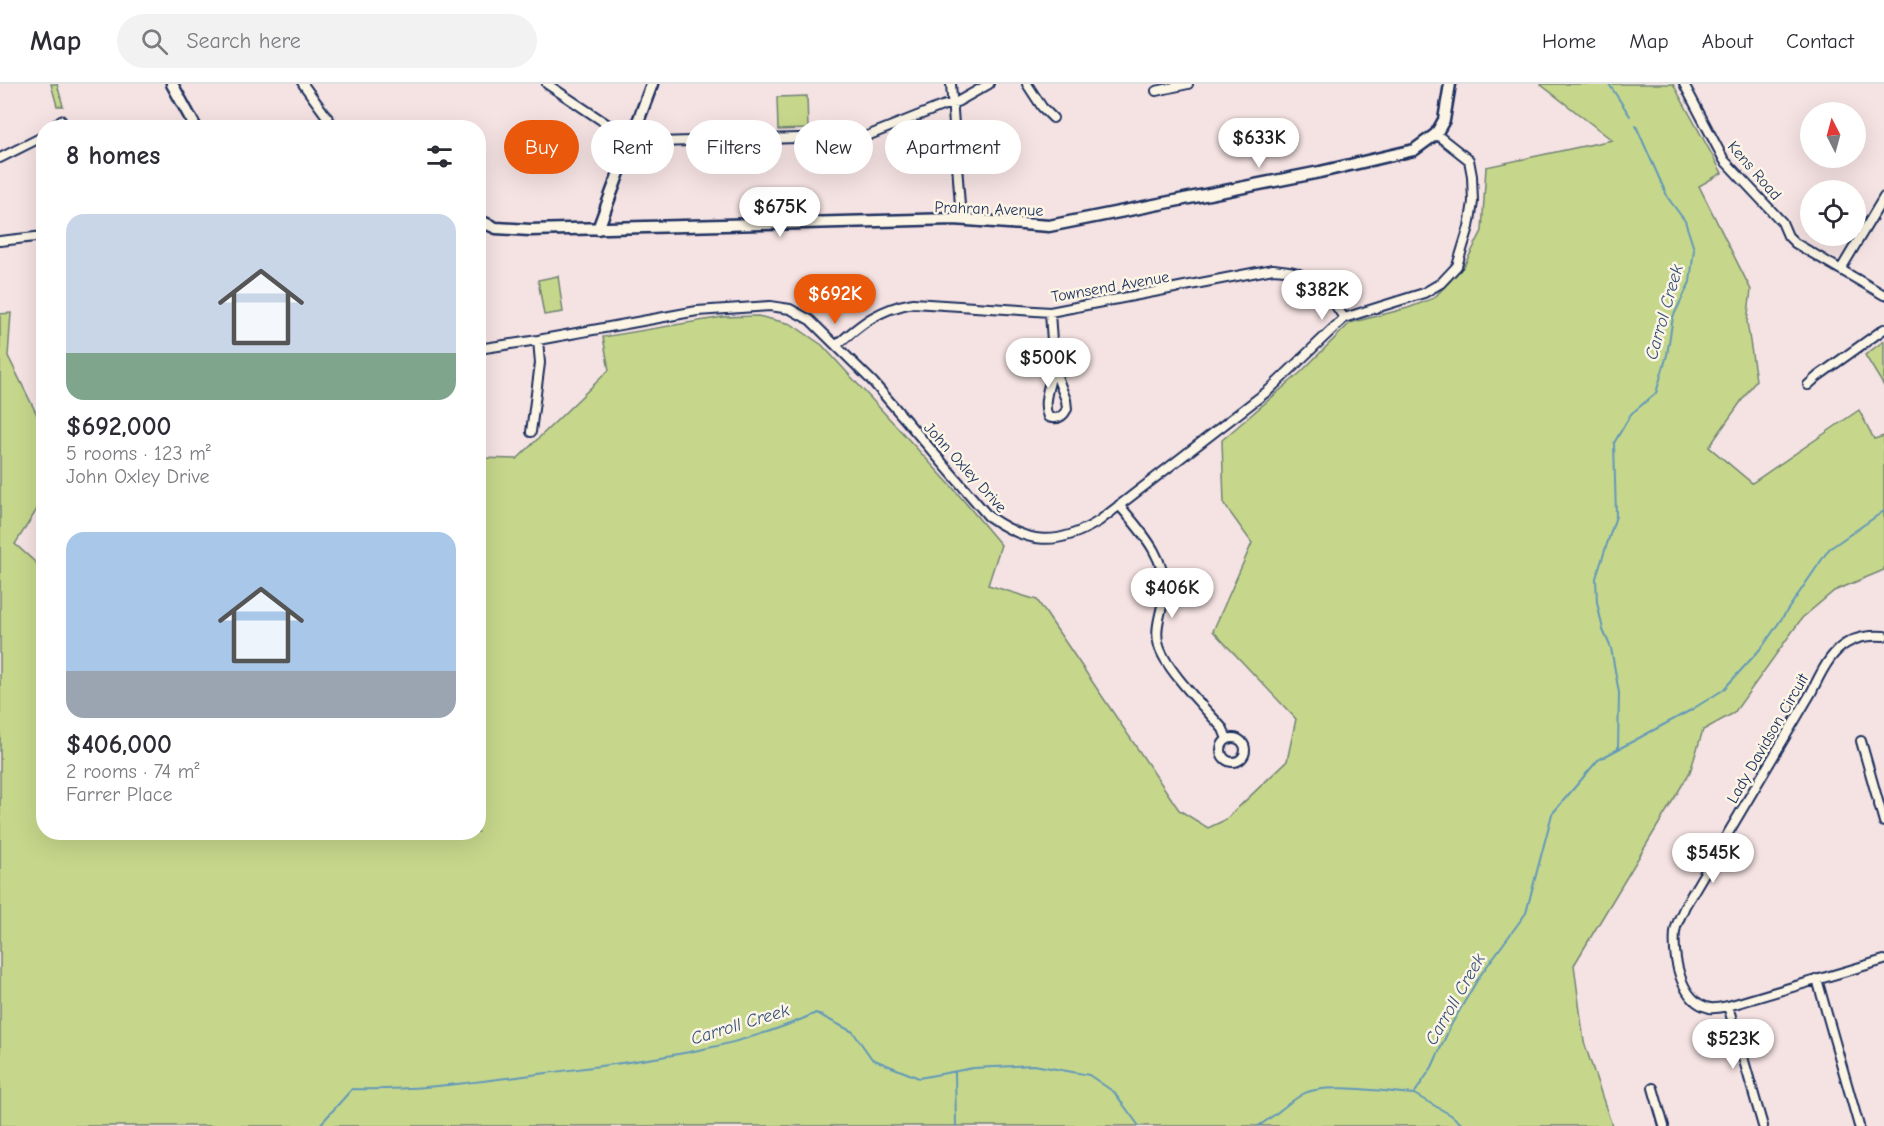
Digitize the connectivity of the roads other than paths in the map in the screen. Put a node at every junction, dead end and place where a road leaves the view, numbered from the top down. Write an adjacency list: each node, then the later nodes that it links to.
1 (172, 84): 14 (street)
2 (303, 84): 15 (street)
3 (547, 84): 16 (street)
4 (652, 84): 17 (street)
5 (951, 84): 12 (street)
6 (989, 84): 12 (street)
7 (1027, 84): 13 (street)
8 (1188, 84): 11 (street)
9 (1450, 84): 18 (street)
10 (1684, 84): 29 (street, Kens Road)
11 (1156, 92)
12 (953, 103): 20 (street); 24 (street)
13 (1053, 118)
14 (192, 120)
15 (330, 120)
16 (601, 120)
17 (638, 120)
18 (1436, 134): 24 (street, Prahran Avenue); 32 (street, John Oxley Drive)
19 (36, 140): 21 (street)
20 (674, 142)
21 (0, 158)
22 (618, 174): 26 (street)
23 (1884, 197): 29 (street)
24 (961, 219): 26 (street, Prahran Avenue)
25 (486, 224): 26 (street, Prahran Avenue)
26 (598, 229)
27 (36, 238): 28 (street)
28 (0, 241)
29 (1841, 269): 30 (street, Kens Road)
30 (1884, 295)
31 (1050, 312): 32 (street, Townsend Avenue); 35 (street, Townsend Avenue); 37 (street)
32 (1344, 318): 40 (street, John Oxley Drive)
33 (1884, 329): 38 (street)
34 (538, 340): 35 (street, John Oxley Drive); 36 (street, John Oxley Drive); 39 (street)
35 (837, 345): 40 (street, John Oxley Drive)
36 (486, 348)
37 (1053, 366): 37 (street)
38 (1808, 385)
39 (531, 432)
40 (1119, 505): 42 (street)
41 (1884, 636): 47 (street, Lady Davidson Circuit)
42 (1227, 739)
43 (1861, 741): 44 (street)
44 (1884, 822)
45 (1884, 960): 46 (street, Lady Davidson Circuit)
46 (1816, 980): 47 (street, Lady Davidson Circuit); 51 (street)
47 (1728, 1006): 50 (street)
48 (1653, 1088): 49 (street)
49 (1664, 1126)
50 (1763, 1126)
51 (1859, 1126)

